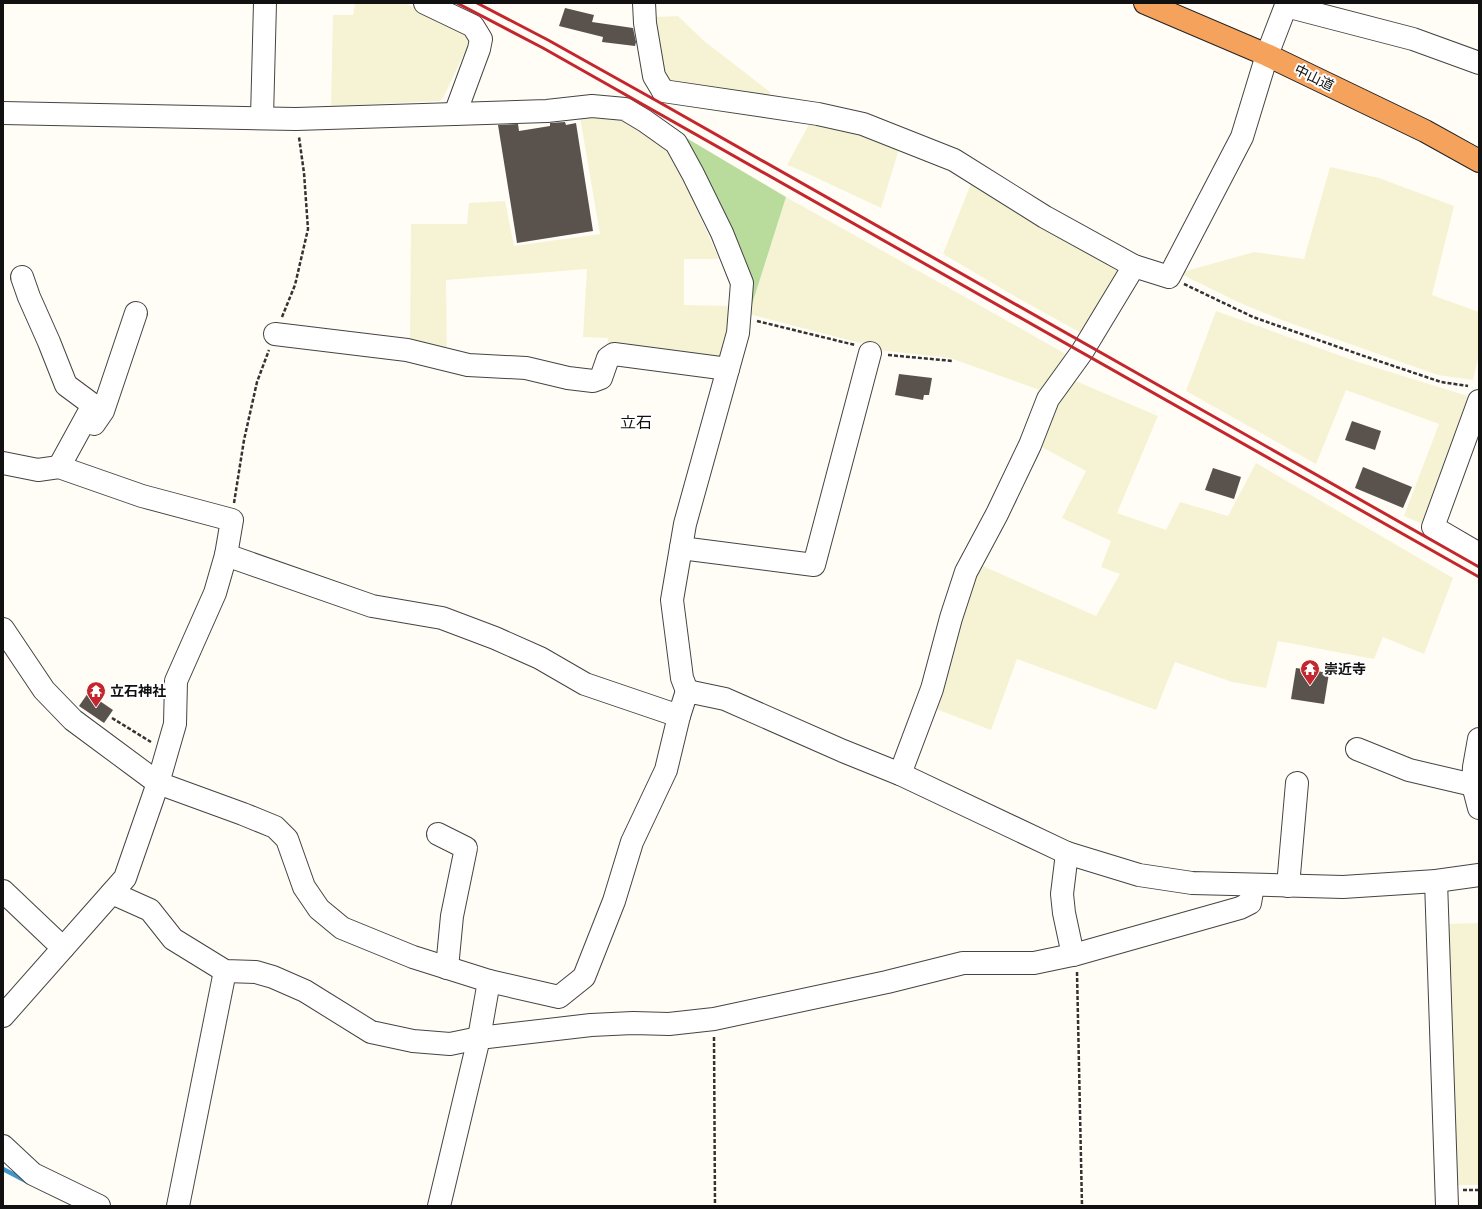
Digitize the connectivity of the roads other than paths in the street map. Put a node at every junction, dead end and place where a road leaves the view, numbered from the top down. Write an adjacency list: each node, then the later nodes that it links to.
1 (265, 3): 11 (street)
2 (425, 3): 10 (street)
3 (644, 3): 8 (street)
4 (1145, 3): 6 (highway, 中山道)
5 (1287, 4): 6 (street); 7 (street)
6 (1267, 55): 13 (highway, 中山道); 14 (street)
7 (1479, 63)
8 (663, 92): 12 (street); 14 (street)
9 (3, 113): 11 (street)
10 (455, 114): 11 (street); 12 (street)
11 (262, 117)
12 (645, 121): 19 (street)
13 (1479, 161)
14 (1134, 266): 31 (street)
15 (22, 277): 22 (street)
16 (136, 314): 22 (street)
17 (275, 334): 19 (street)
18 (870, 353): 23 (street)
19 (728, 369): 23 (street)
20 (1475, 394): 24 (street)
21 (3, 463): 22 (street)
22 (63, 468): 25 (street)
23 (681, 548): 27 (street)
24 (1479, 554)
25 (226, 555): 28 (street); 32 (street)
26 (4, 633): 32 (street)
27 (687, 691): 28 (street); 31 (street)
28 (678, 716): 48 (street)
29 (1479, 740): 34 (street)
30 (1357, 750): 34 (street)
31 (900, 774): 37 (street)
32 (158, 783): 43 (street); 46 (street)
33 (1297, 783): 41 (street)
34 (1473, 785): 35 (street)
35 (1479, 808)
36 (438, 834): 46 (street)
37 (1067, 853): 40 (street); 45 (street)
38 (1479, 875): 39 (street)
39 (1436, 881): 41 (street); 55 (street)
40 (1253, 886): 41 (street); 45 (street)
41 (1288, 886)
42 (3, 890): 44 (street)
43 (112, 893): 44 (street); 47 (street)
44 (63, 948): 49 (street)
45 (1075, 954): 50 (street)
46 (447, 968): 48 (street)
47 (225, 972): 50 (street); 53 (street)
48 (489, 981): 50 (street)
49 (7, 1005)
50 (479, 1038): 54 (street)
51 (3, 1146): 52 (street)
52 (99, 1206)
53 (178, 1206)
54 (440, 1206)
55 (1447, 1206)

